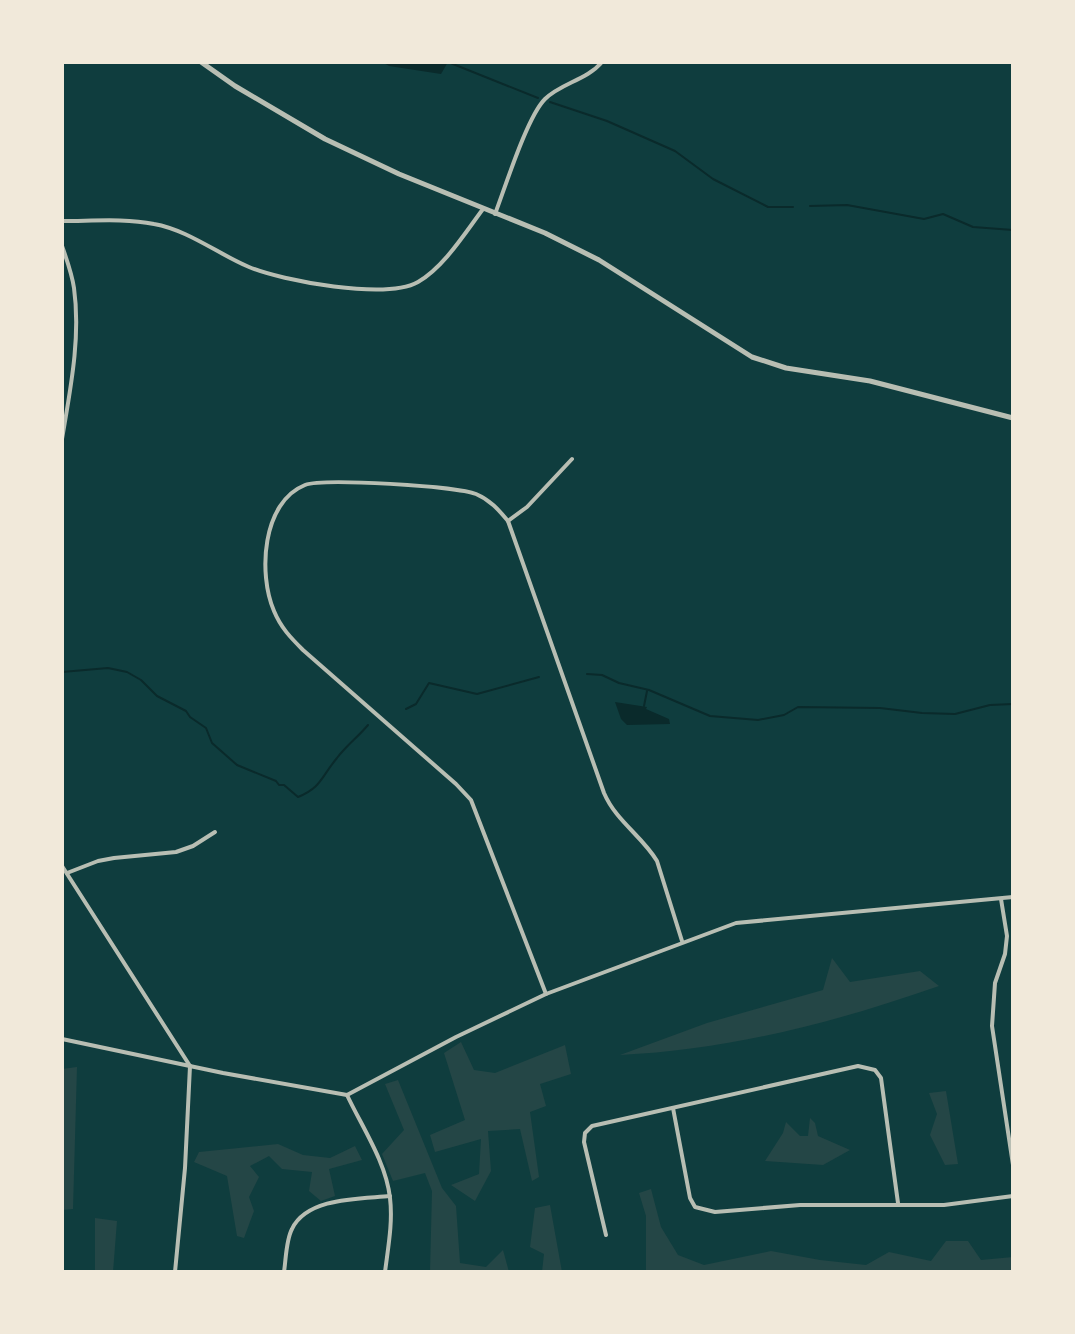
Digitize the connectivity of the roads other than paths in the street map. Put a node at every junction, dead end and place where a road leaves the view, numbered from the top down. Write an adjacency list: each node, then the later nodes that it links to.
1 (201, 62): 3 (street)
2 (602, 62): 4 (street)
3 (483, 209): 4 (street); 5 (street)
4 (495, 214): 8 (street)
5 (62, 221)
6 (62, 246): 7 (street)
7 (65, 264): 9 (street)
8 (1013, 418)
9 (62, 439)
10 (572, 459): 11 (street)
11 (508, 521): 17 (street); 18 (street)
12 (215, 832): 14 (street)
13 (62, 866): 14 (street)
14 (67, 873): 20 (street)
15 (1013, 897): 16 (street)
16 (1000, 898): 17 (street); 23 (street)
17 (682, 941): 18 (street)
18 (546, 994): 21 (street)
19 (62, 1039): 20 (street)
20 (190, 1066): 21 (street); 28 (street)
21 (347, 1095): 24 (street)
22 (673, 1108): 26 (street); 26 (street); 27 (street)
23 (1013, 1165)
24 (390, 1196): 29 (street); 30 (street)
25 (1013, 1196): 26 (street)
26 (898, 1203)
27 (606, 1235)
28 (175, 1272)
29 (284, 1272)
30 (385, 1272)

